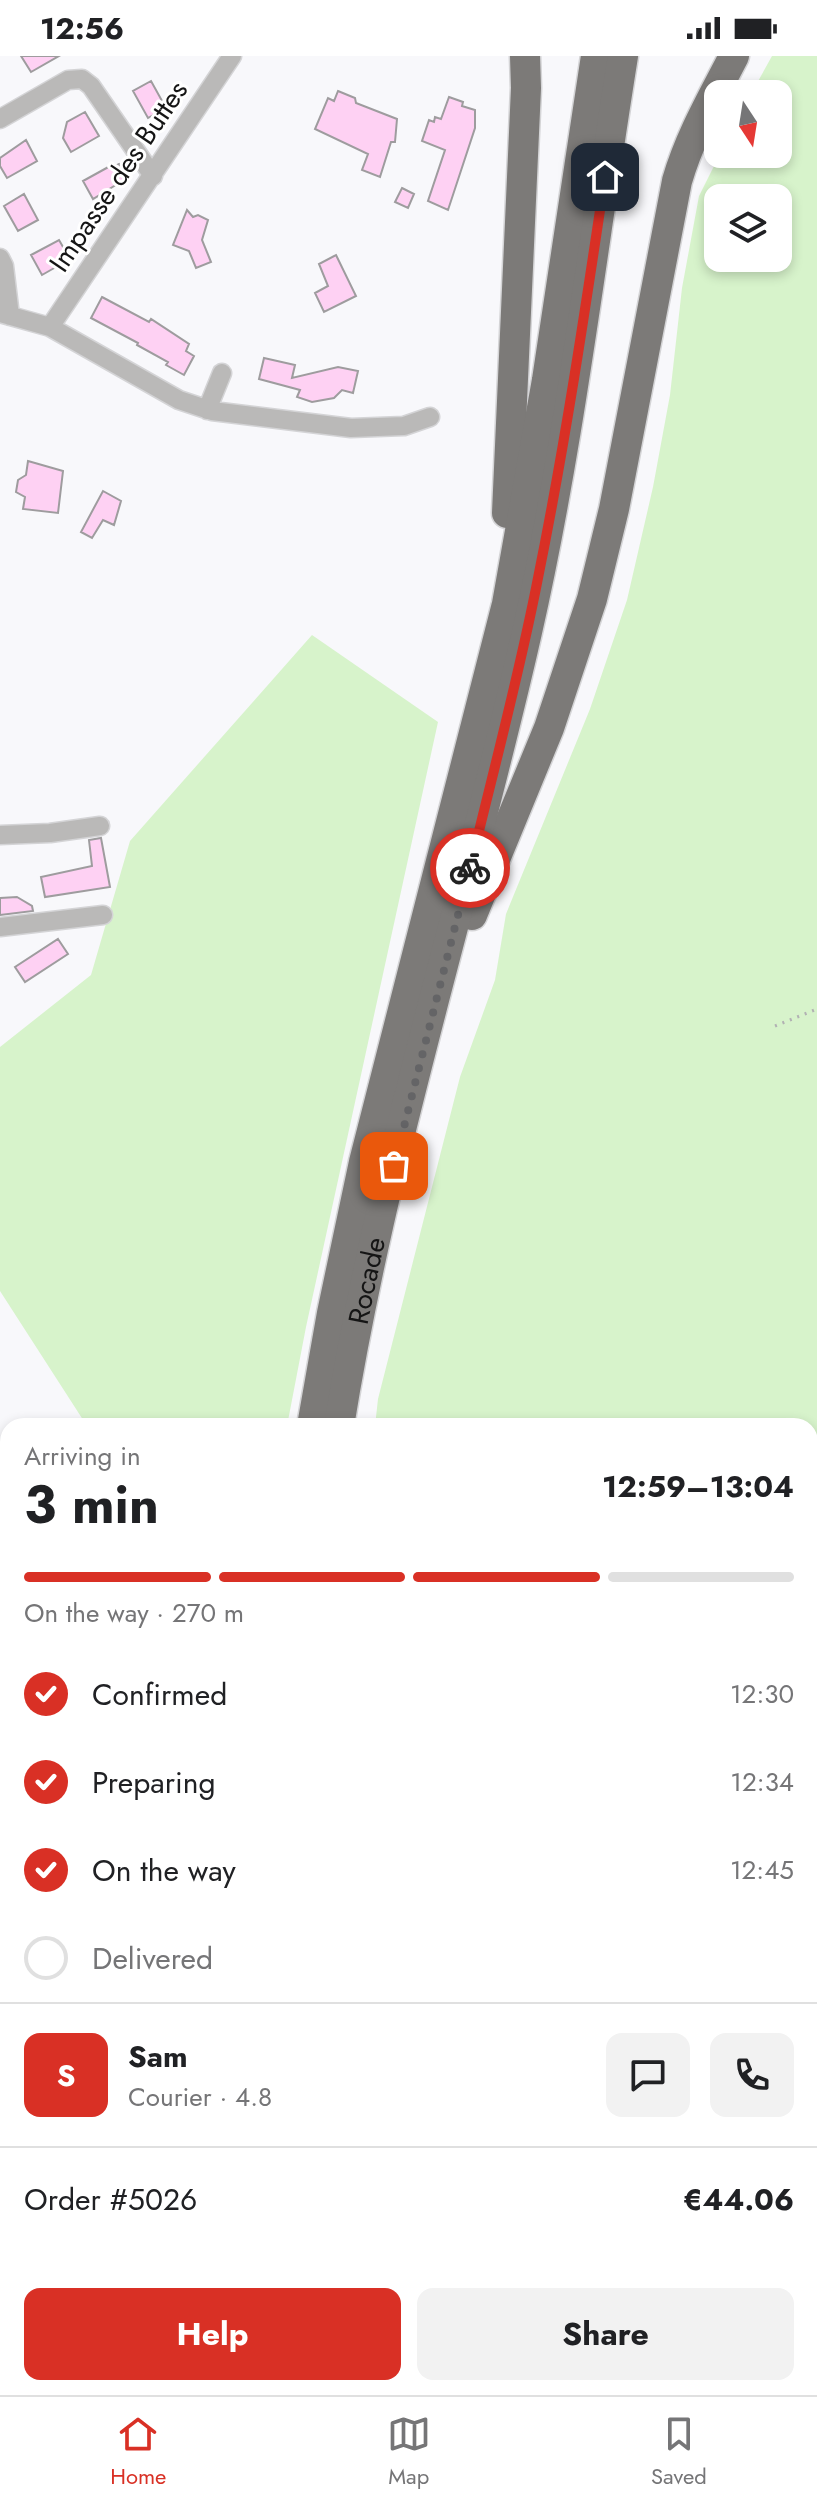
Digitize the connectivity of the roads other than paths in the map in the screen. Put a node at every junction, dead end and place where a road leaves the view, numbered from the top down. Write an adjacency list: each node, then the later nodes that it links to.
1 (232, 56): 7 (street, Impasse des Buttes)
2 (525, 56): 14 (highway)
3 (596, 56): 14 (highway)
4 (623, 56): 19 (highway, Rocade)
5 (734, 56): 19 (highway)
6 (0, 119): 7 (street)
7 (153, 176): 10 (street, Impasse des Buttes)
8 (0, 258): 9 (street)
9 (5, 314): 10 (street)
10 (50, 327): 12 (street)
11 (222, 373): 12 (street)
12 (207, 410): 13 (street)
13 (430, 417)
14 (507, 604): 20 (highway)
15 (100, 826): 16 (street)
16 (0, 835)
17 (103, 915): 18 (street)
18 (0, 927)
19 (435, 1002): 21 (highway, Rocade)
20 (313, 1418)
21 (341, 1418)

